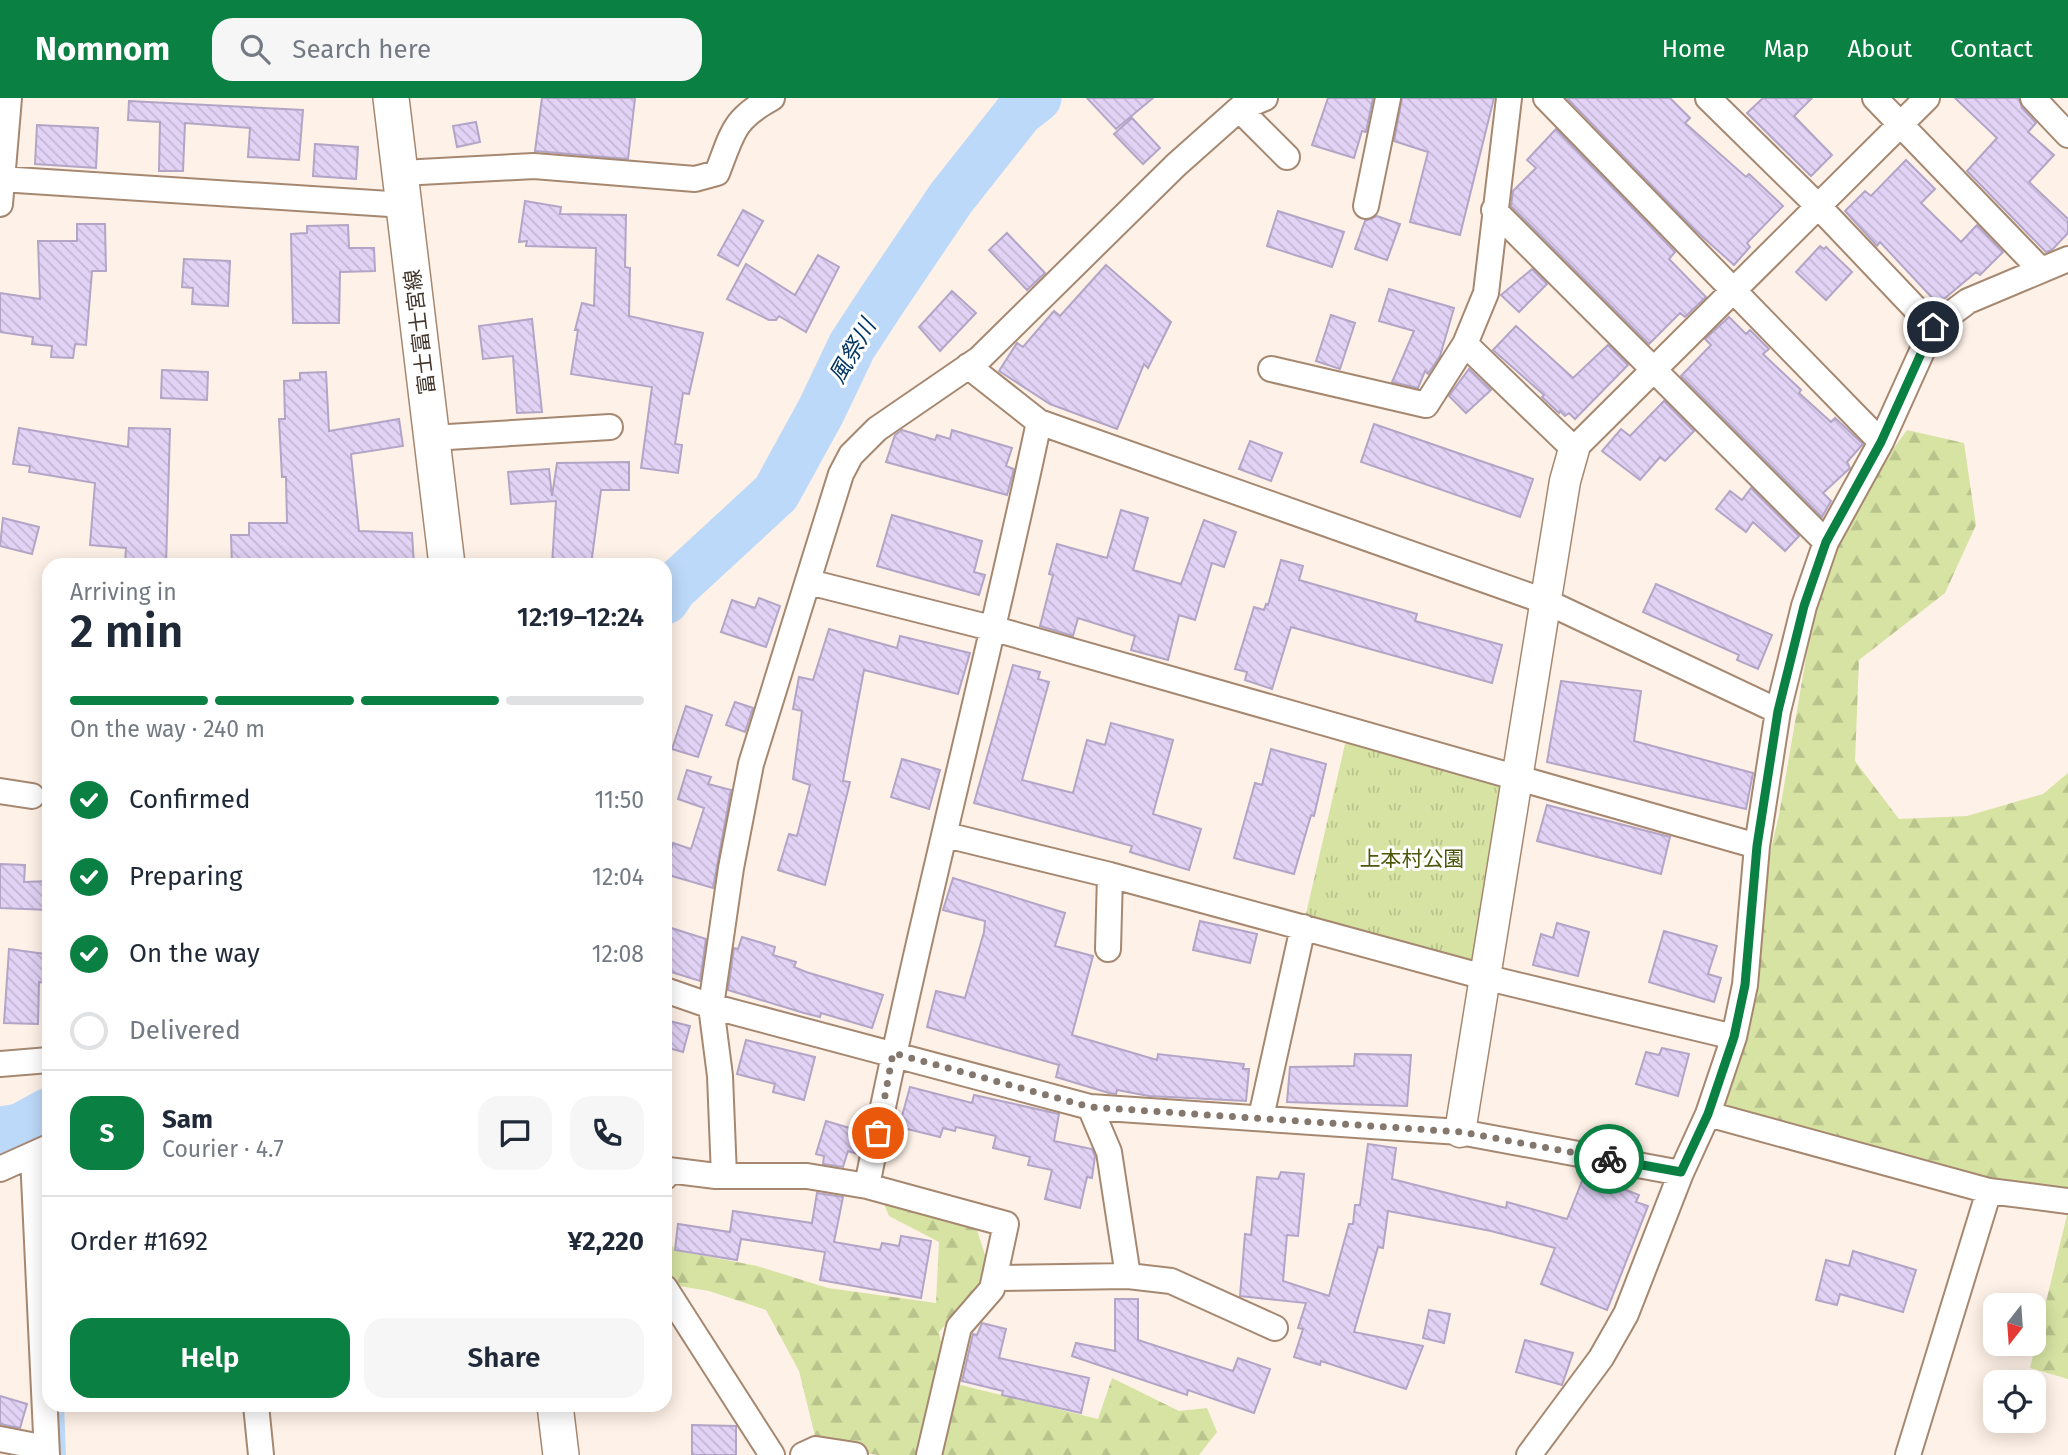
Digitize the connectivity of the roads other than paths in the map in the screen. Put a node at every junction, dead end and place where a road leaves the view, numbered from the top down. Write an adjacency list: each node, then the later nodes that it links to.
1 (9, 98): 16 (street)
2 (391, 98): 17 (main road, 富士富士宮線)
3 (772, 98): 17 (street)
4 (1265, 98): 12 (street)
5 (1388, 98): 19 (street)
6 (1509, 98): 21 (street)
7 (1546, 98): 24 (street)
8 (1708, 98): 20 (street)
9 (1875, 98): 13 (street)
10 (1927, 98): 13 (street)
11 (2033, 98): 14 (street)
12 (1245, 104): 15 (street); 27 (street)
13 (1902, 123): 20 (street); 23 (street)
14 (2068, 135)
15 (1287, 157)
16 (2, 179): 17 (street); 18 (street)
17 (403, 189): 32 (main road, 富士富士宮線)
18 (0, 204)
19 (1366, 206)
20 (1820, 208): 24 (street); 25 (street)
21 (1494, 210): 26 (street); 29 (street)
22 (2068, 260): 23 (street)
23 (2041, 270): 25 (street)
24 (1733, 292): 29 (street); 33 (street)
25 (1933, 327): 33 (street)
26 (1465, 344): 28 (street); 34 (street)
27 (968, 366): 30 (street); 37 (street)
28 (1271, 369)
29 (1653, 371): 34 (street); 35 (street)
30 (1040, 422): 38 (street); 39 (street)
31 (610, 427): 32 (street)
32 (432, 438): 36 (main road, 富士富士宮線)
33 (1881, 442): 35 (street)
34 (1574, 449): 38 (street)
35 (1826, 542): 40 (street)
36 (446, 558)
37 (809, 582): 39 (street); 51 (street)
38 (1548, 602): 40 (street); 41 (street)
39 (995, 629): 41 (street); 44 (street)
40 (1778, 711): 45 (street)
41 (1516, 779): 45 (street); 49 (street)
42 (0, 791): 43 (street)
43 (32, 796)
44 (946, 835): 46 (street); 53 (street)
45 (1757, 846): 52 (street)
46 (1110, 875): 47 (street); 48 (street)
47 (1303, 927): 49 (street); 58 (street)
48 (1108, 949)
49 (1488, 978): 52 (street); 59 (street)
50 (672, 992): 51 (street)
51 (711, 1006): 53 (street); 64 (street)
52 (1734, 1037): 57 (street)
53 (893, 1053): 56 (street); 65 (street)
54 (42, 1061): 55 (street)
55 (0, 1064)
56 (1090, 1107): 58 (street); 69 (street)
57 (1708, 1114): 63 (street); 66 (street)
58 (1261, 1117): 59 (street)
59 (1461, 1132): 63 (street)
60 (41, 1152): 61 (street); 68 (street)
61 (0, 1169)
62 (672, 1170): 64 (street)
63 (1681, 1172): 84 (street)
64 (724, 1176): 65 (street)
65 (867, 1186): 70 (street)
66 (1989, 1191): 67 (street); 85 (street)
67 (2068, 1201)
68 (42, 1202)
69 (1128, 1276): 70 (street); 72 (street)
70 (997, 1278): 83 (street)
71 (672, 1300): 80 (street)
72 (1275, 1328)
73 (46, 1412): 77 (street)
74 (257, 1412): 78 (street)
75 (556, 1412): 79 (main road)
76 (0, 1439): 77 (street)
77 (47, 1451)
78 (261, 1455)
79 (561, 1455)
80 (772, 1455)
81 (803, 1455): 82 (street)
82 (855, 1455)
83 (929, 1455)
84 (1530, 1455)
85 (1908, 1455)

